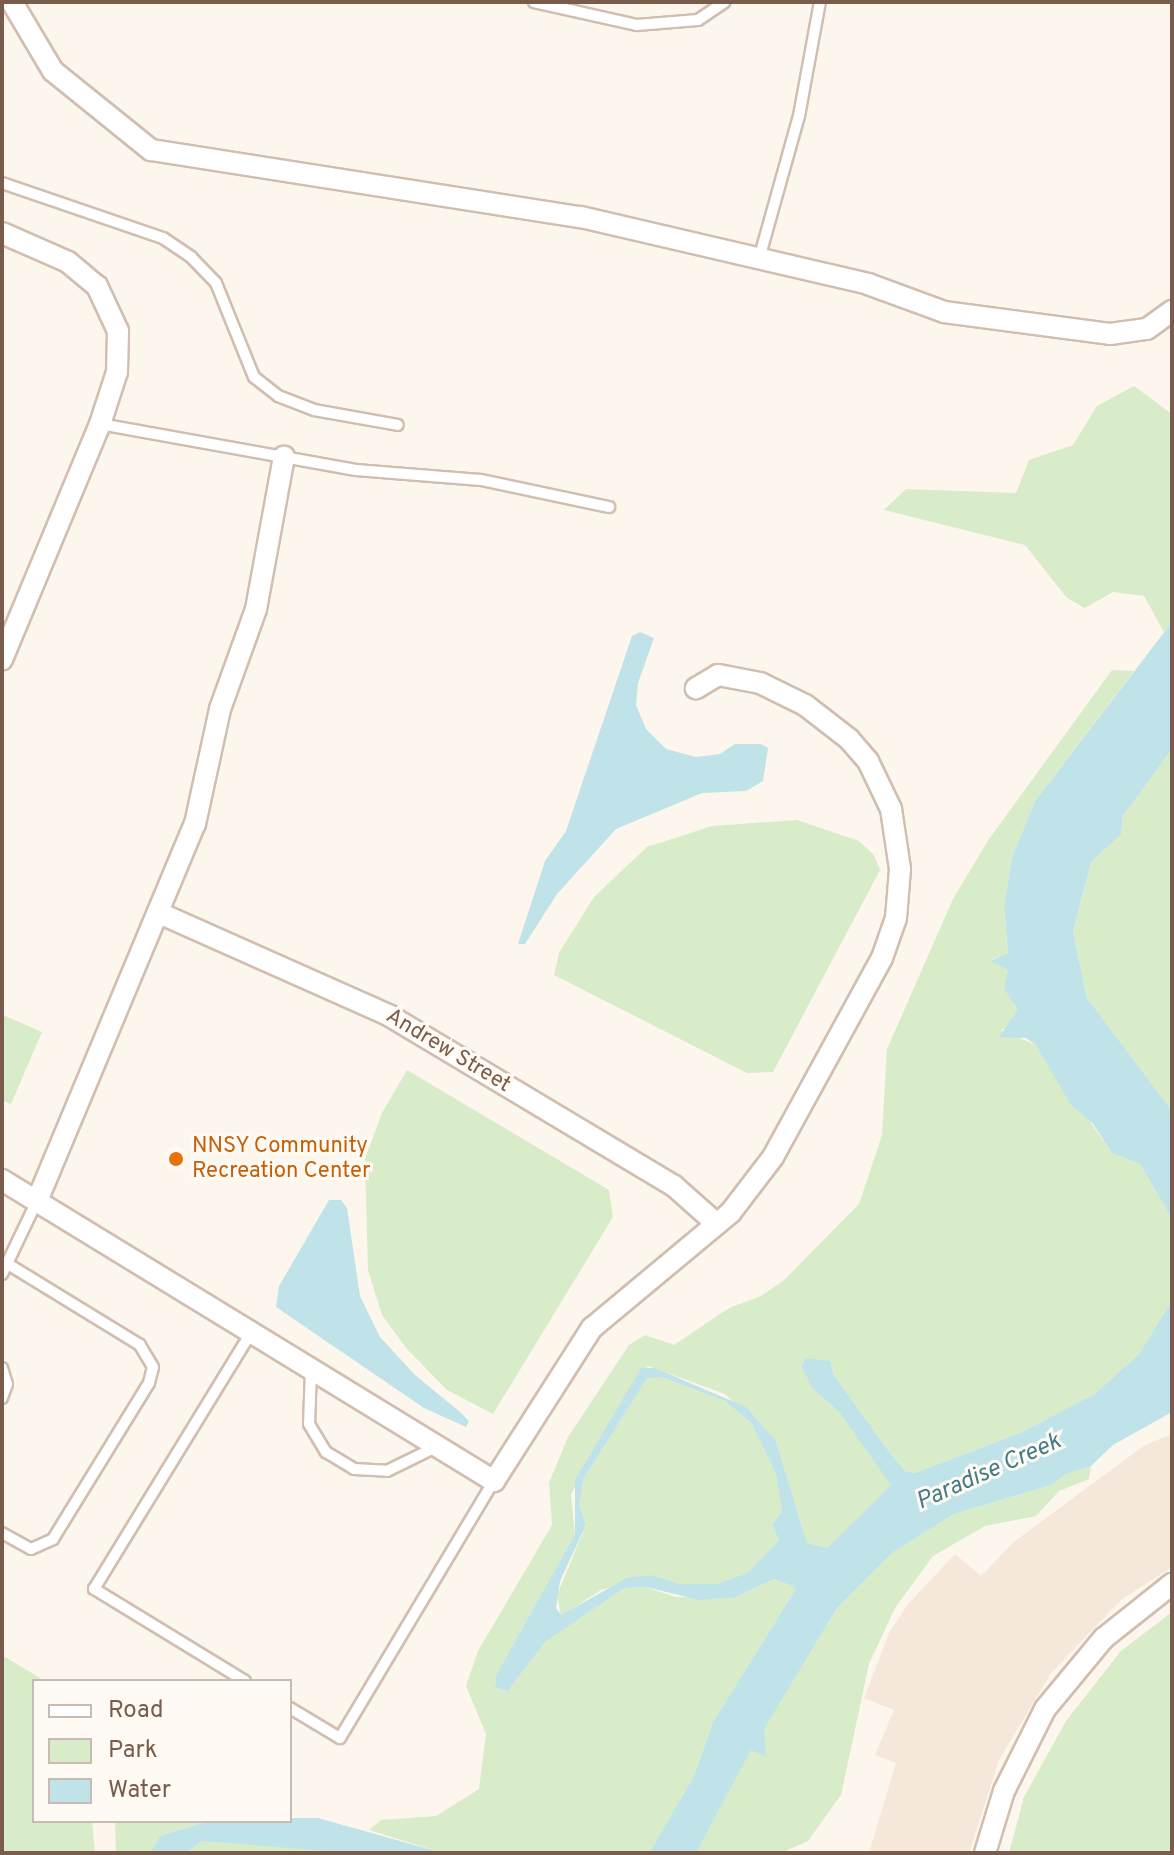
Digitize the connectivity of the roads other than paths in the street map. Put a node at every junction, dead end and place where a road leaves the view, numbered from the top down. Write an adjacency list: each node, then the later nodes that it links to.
1 (12, 2): 7 (street)
2 (534, 2): 3 (lane)
3 (725, 2)
4 (820, 2): 7 (lane)
5 (2, 183): 10 (lane)
6 (2, 233): 9 (street)
7 (759, 259): 8 (street)
8 (1172, 311)
9 (100, 424): 11 (lane); 13 (street)
10 (398, 425)
11 (284, 457): 12 (lane); 15 (street)
12 (609, 507)
13 (2, 659)
14 (696, 688): 18 (street)
15 (159, 913): 17 (street); 18 (street, Andrew Street)
16 (2, 1180): 17 (street)
17 (37, 1201): 19 (lane); 20 (street)
18 (717, 1224): 25 (street)
19 (5, 1269): 26 (lane)
20 (251, 1333): 22 (street); 28 (lane)
21 (2, 1368): 23 (lane)
22 (311, 1370): 24 (street); 24 (lane)
23 (2, 1398)
24 (436, 1447): 25 (street)
25 (494, 1481): 29 (lane)
26 (2, 1533)
27 (1172, 1584): 30 (street)
28 (242, 1679)
29 (292, 1709)
30 (985, 1853)

